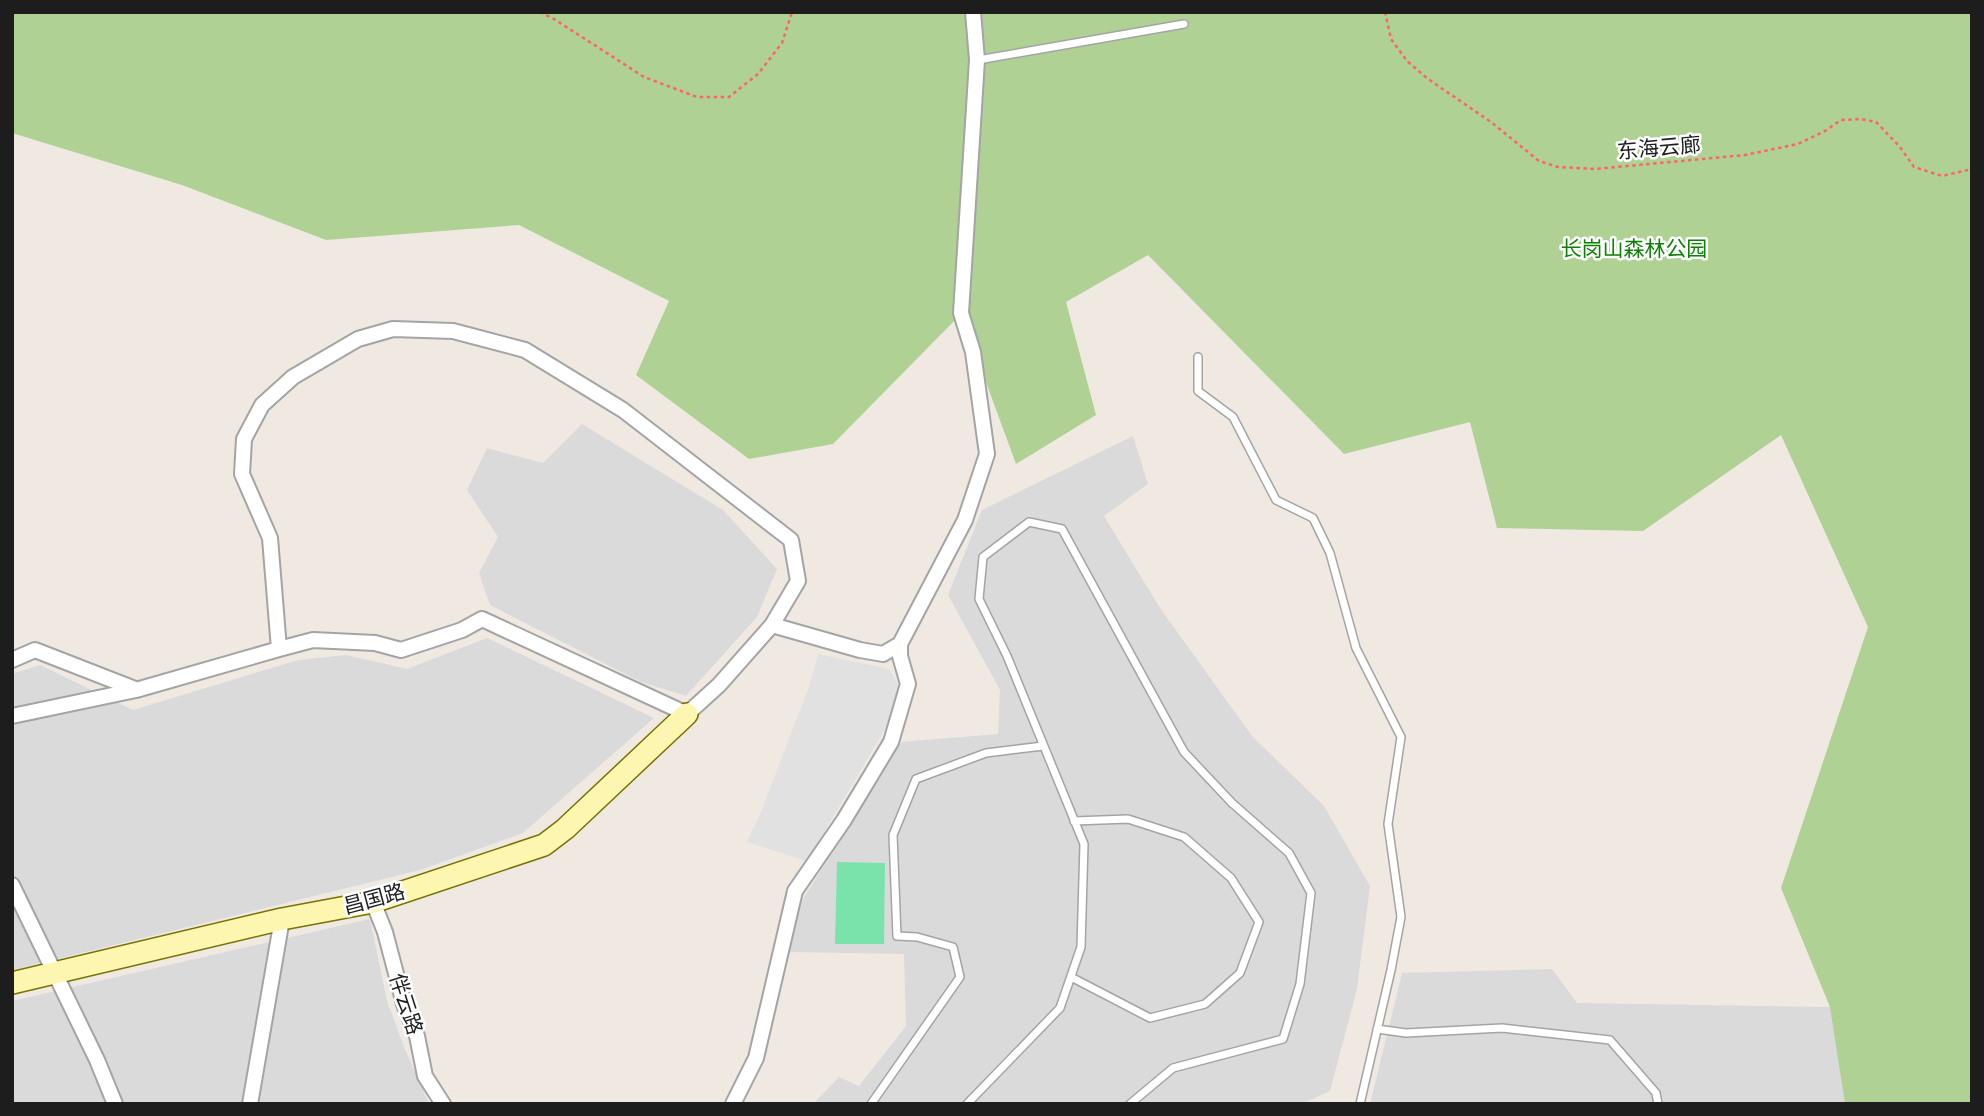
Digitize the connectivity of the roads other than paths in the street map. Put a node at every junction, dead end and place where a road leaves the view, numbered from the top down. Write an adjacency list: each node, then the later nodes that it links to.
1 (973, 12): 3 (street)
2 (1184, 24): 3 (lane)
3 (977, 60): 6 (street)
4 (1198, 357): 20 (lane)
5 (772, 625): 6 (street); 7 (street); 10 (street)
6 (900, 644): 24 (street)
7 (279, 649): 9 (street); 10 (street)
8 (12, 660): 9 (street)
9 (136, 690): 11 (street)
10 (687, 714): 15 (main road, 昌国路)
11 (12, 716)
12 (1043, 746): 13 (lane); 25 (lane); 27 (lane)
13 (1074, 821): 18 (lane); 18 (lane)
14 (12, 885): 17 (street)
15 (373, 902): 16 (main road, 昌国路); 23 (street, 伴云路)
16 (282, 919): 17 (main road, 昌国路); 22 (street)
17 (54, 974): 19 (main road, 昌国路); 21 (street)
18 (1071, 977): 26 (lane)
19 (12, 984)
20 (1377, 1029): 28 (lane); 29 (lane)
21 (115, 1104)
22 (250, 1104)
23 (443, 1104)
24 (733, 1104)
25 (871, 1104)
26 (967, 1104)
27 (1130, 1104)
28 (1360, 1104)
29 (1658, 1104)

